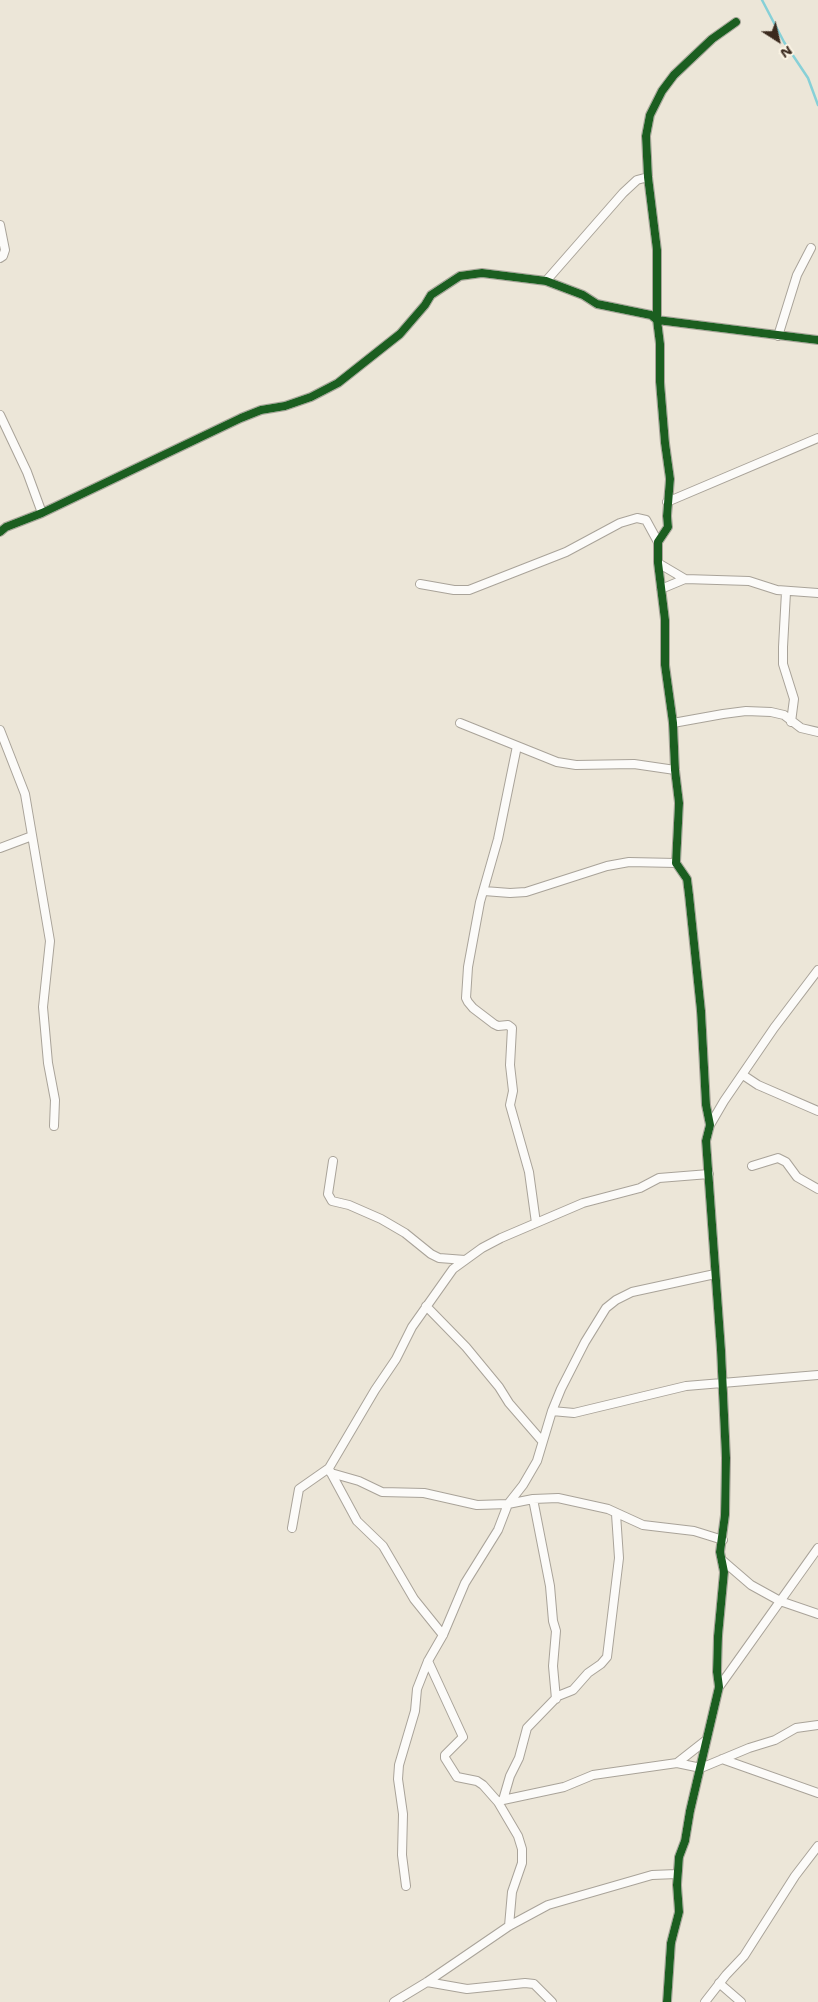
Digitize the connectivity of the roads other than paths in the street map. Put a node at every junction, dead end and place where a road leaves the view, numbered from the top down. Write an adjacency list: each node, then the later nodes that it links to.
1 (736, 22): 2 (street)
2 (648, 177): 6 (street); 7 (street)
3 (0, 225): 5 (street)
4 (811, 248): 8 (street)
5 (0, 258)
6 (546, 281): 7 (street); 13 (street)
7 (657, 320): 8 (street); 12 (street)
8 (778, 336): 9 (street)
9 (818, 340)
10 (0, 415): 13 (street)
11 (818, 438): 12 (street)
12 (667, 502): 15 (street)
13 (42, 513): 14 (street)
14 (0, 532)
15 (658, 542): 16 (street); 18 (street)
16 (658, 563): 17 (street); 19 (street)
17 (685, 579): 19 (street); 20 (street)
18 (420, 584)
19 (661, 588): 24 (street)
20 (786, 592): 21 (street); 22 (street)
21 (818, 594)
22 (791, 722): 24 (street); 26 (street)
23 (460, 723): 27 (street)
24 (673, 723): 28 (street)
25 (0, 730): 29 (street)
26 (818, 732)
27 (517, 746): 28 (street); 32 (street)
28 (674, 770): 31 (street)
29 (32, 836): 30 (street); 37 (street)
30 (0, 848)
31 (676, 863): 32 (street); 36 (street)
32 (484, 891): 42 (street)
33 (818, 970): 34 (street)
34 (743, 1075): 35 (street); 36 (street)
35 (818, 1111)
36 (710, 1125): 40 (street)
37 (54, 1126)
38 (333, 1161): 43 (street)
39 (752, 1166): 41 (street)
40 (709, 1174): 42 (street); 44 (street)
41 (818, 1189)
42 (536, 1223): 43 (street)
43 (465, 1260): 45 (street)
44 (715, 1274): 47 (street); 48 (street)
45 (426, 1306): 49 (street); 50 (street)
46 (818, 1375): 47 (street)
47 (723, 1383): 48 (street); 55 (street)
48 (552, 1410): 49 (street)
49 (542, 1441): 52 (street)
50 (330, 1471): 52 (street); 54 (street); 60 (street)
51 (533, 1499): 52 (street); 53 (street); 63 (street)
52 (508, 1504): 60 (street)
53 (616, 1514): 55 (street); 63 (street)
54 (292, 1528)
55 (723, 1540): 57 (street)
56 (818, 1548): 58 (street)
57 (722, 1560): 58 (street); 62 (street)
58 (780, 1601): 59 (street); 62 (street)
59 (818, 1614)
60 (443, 1635): 61 (street)
61 (428, 1661): 70 (street); 73 (street)
62 (719, 1687): 65 (street)
63 (556, 1699): 70 (street)
64 (818, 1725): 66 (street)
65 (705, 1741): 67 (street); 68 (street)
66 (722, 1760): 68 (street); 69 (street)
67 (677, 1762): 68 (street); 70 (street)
68 (701, 1768): 72 (street)
69 (818, 1793)
70 (500, 1801): 74 (street)
71 (818, 1846): 76 (street)
72 (677, 1874): 74 (street); 79 (street)
73 (406, 1886)
74 (509, 1926): 75 (street)
75 (426, 1982): 77 (street); 78 (street)
76 (719, 1983): 80 (street); 81 (street)
77 (394, 2002)
78 (552, 2002)
79 (667, 2002)
80 (705, 2002)
81 (741, 2002)

